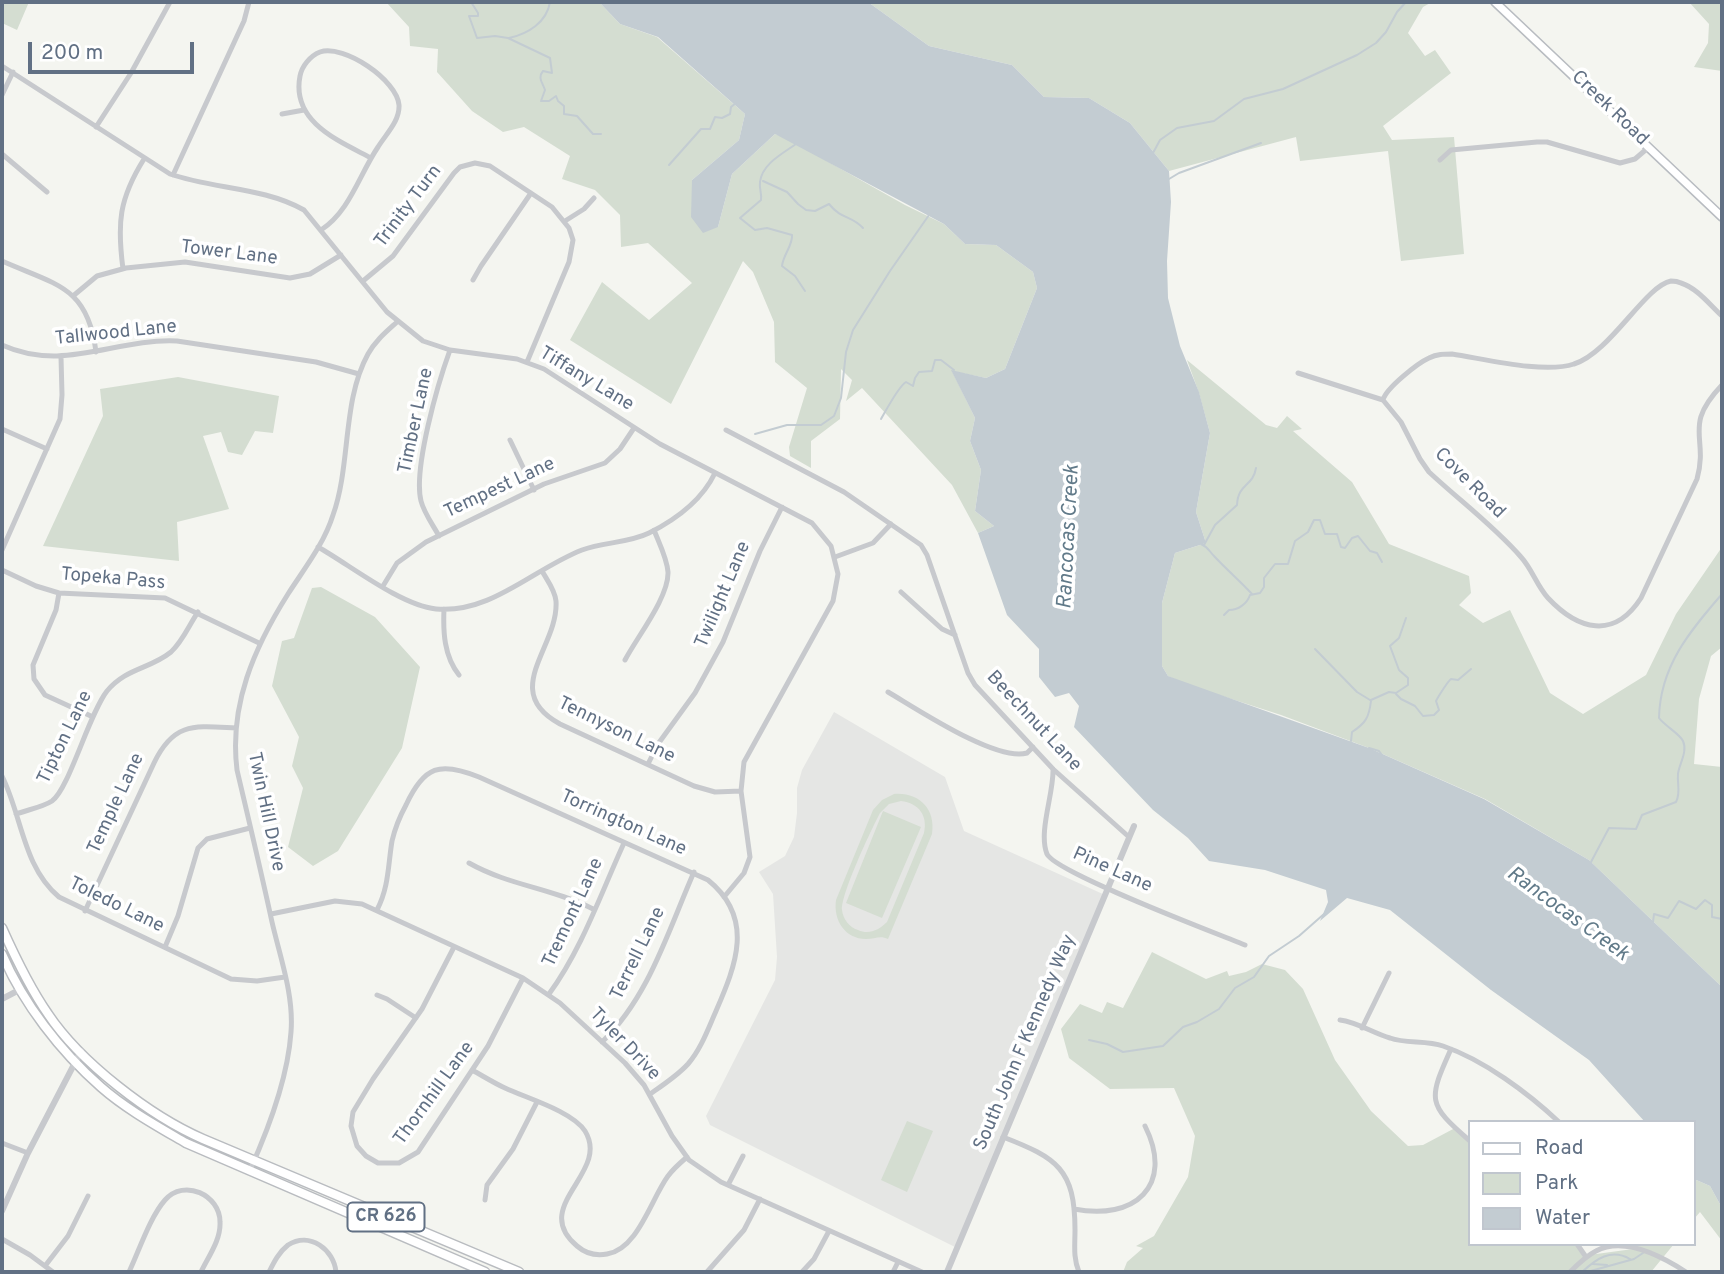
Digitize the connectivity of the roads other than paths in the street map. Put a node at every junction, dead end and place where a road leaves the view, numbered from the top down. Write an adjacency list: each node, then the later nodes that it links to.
1 (170, 2): 9 (street)
2 (249, 2): 15 (street)
3 (1495, 2): 10 (main road, Creek Road)
4 (2, 66): 5 (street, Tiffany Lane)
5 (13, 72): 6 (street); 9 (street, Tiffany Lane)
6 (2, 95)
7 (304, 110): 8 (street); 12 (street); 12 (street)
8 (282, 114)
9 (96, 127): 13 (street, Tiffany Lane)
10 (1649, 147): 14 (street); 19 (main road, Creek Road)
11 (2, 154): 16 (street)
12 (371, 158): 21 (street)
13 (144, 159): 15 (street, Tiffany Lane); 24 (street)
14 (1440, 160)
15 (173, 175): 21 (street, Tiffany Lane)
16 (47, 192)
17 (531, 193): 20 (street, Trinity Turn); 25 (street); 26 (street, Trinity Turn)
18 (594, 198): 20 (street)
19 (1722, 217)
20 (565, 221): 34 (street)
21 (321, 230): 22 (street, Tiffany Lane)
22 (341, 255): 24 (street, Tower Lane); 26 (street, Tiffany Lane)
23 (2, 261): 27 (street)
24 (123, 269): 27 (street, Tower Lane)
25 (473, 280)
26 (363, 281): 29 (street, Tiffany Lane)
27 (73, 296): 32 (street)
28 (1722, 316): 38 (street)
29 (397, 322): 31 (street, Tiffany Lane); 36 (street, Twin Hill Drive)
30 (2, 345): 33 (street, Tallwood Lane)
31 (450, 351): 34 (street, Tiffany Lane); 49 (street, Timber Lane)
32 (96, 352): 33 (street, Tallwood Lane); 36 (street, Tallwood Lane)
33 (61, 357): 43 (street)
34 (527, 362): 39 (street, Tiffany Lane)
35 (1298, 373): 38 (street)
36 (359, 374): 50 (street, Twin Hill Drive)
37 (1722, 385): 38 (street, Cove Road)
38 (1383, 400)
39 (634, 428): 44 (street, Tiffany Lane); 45 (street, Tempest Lane)
40 (2, 429): 43 (street)
41 (726, 430): 47 (street, Beechnut Lane)
42 (510, 440): 45 (street)
43 (47, 449): 51 (street)
44 (715, 473): 46 (street, Tiffany Lane); 48 (street)
45 (534, 489): 49 (street, Tempest Lane)
46 (782, 507): 52 (street, Tiffany Lane); 68 (street, Twilight Lane)
47 (891, 524): 52 (street); 60 (street, Beechnut Lane)
48 (654, 530): 54 (street); 62 (street)
49 (439, 536): 55 (street, Tempest Lane)
50 (318, 547): 55 (street); 61 (street, Twin Hill Drive)
51 (2, 550)
52 (835, 557): 71 (street)
53 (2, 569): 57 (street, Topeka Pass)
54 (542, 571): 58 (street); 68 (street, Tennyson Lane)
55 (383, 586): 58 (street)
56 (901, 592): 60 (street)
57 (59, 593): 59 (street, Topeka Pass); 65 (street)
58 (444, 609): 63 (street)
59 (198, 612): 61 (street, Topeka Pass); 65 (street, Tipton Lane)
60 (955, 635): 67 (street, Beechnut Lane)
61 (259, 643): 66 (street, Twin Hill Drive)
62 (625, 660)
63 (459, 675)
64 (888, 692): 67 (street)
65 (93, 718): 72 (street, Tipton Lane)
66 (236, 728): 74 (street, Twin Hill Drive); 83 (street, Temple Lane)
67 (1032, 747): 69 (street, Beechnut Lane)
68 (648, 764): 71 (street, Tennyson Lane)
69 (1053, 769): 75 (street, Beechnut Lane); 79 (street, Pine Lane)
70 (2, 776): 72 (street, Toledo Lane)
71 (741, 791): 80 (street)
72 (16, 814): 83 (street, Toledo Lane)
73 (1134, 826): 75 (street, South John F Kennedy Way)
74 (250, 828): 84 (street, Twin Hill Drive); 87 (street)
75 (1129, 837): 79 (street, South John F Kennedy Way)
76 (624, 843): 78 (street, Torrington Lane); 81 (street, Tremont Lane); 82 (street, Torrington Lane)
77 (468, 863): 81 (street)
78 (694, 872): 80 (street, Torrington Lane); 100 (street, Terrell Lane)
79 (1108, 888): 86 (street, Pine Lane); 109 (street, South John F Kennedy Way)
80 (724, 897): 105 (street, Torrington Lane)
81 (593, 909): 95 (street, Tremont Lane)
82 (377, 910): 84 (street, Tyler Drive); 88 (street, Tyler Drive)
83 (85, 911): 87 (street, Toledo Lane)
84 (271, 914): 91 (street, Twin Hill Drive)
85 (2, 928): 102 (main road, CR 626)
86 (1245, 945)
87 (164, 947): 91 (street, Toledo Lane)
88 (454, 947): 92 (street, Tyler Drive); 97 (street, Thornhill Lane)
89 (2, 954): 93 (main road, CR 626)
90 (1389, 972): 99 (street)
91 (285, 977): 115 (street, Twin Hill Drive)
92 (523, 978): 95 (street, Tyler Drive); 104 (street, Thornhill Lane)
93 (21, 989): 96 (street); 103 (main road, CR 626)
94 (377, 995): 97 (street)
95 (549, 995): 100 (street, Tyler Drive)
96 (2, 999)
97 (416, 1018): 104 (street, Thornhill Lane)
98 (1340, 1020): 99 (street)
99 (1362, 1028): 101 (street)
100 (602, 1042): 105 (street, Tyler Drive)
101 (1451, 1049): 107 (street); 110 (street)
102 (81, 1051): 103 (street); 115 (main road, CR 626)
103 (76, 1061): 112 (street); 115 (main road, CR 626)
104 (472, 1070): 106 (street)
105 (650, 1094): 114 (street, Tyler Drive)
106 (537, 1102): 114 (street); 119 (street)
107 (1557, 1120)
108 (1145, 1126): 120 (street)
109 (1003, 1137): 120 (street); 140 (street, South John F Kennedy Way)
110 (1468, 1139)
111 (2, 1143): 112 (street)
112 (28, 1153): 121 (street)
113 (743, 1156): 116 (street)
114 (687, 1157): 116 (street, Tyler Drive)
115 (252, 1166): 134 (main road, CR 626); 135 (main road, CR 626)
116 (728, 1185): 118 (street, Tyler Drive)
117 (88, 1196): 128 (street)
118 (761, 1199): 122 (street, Tyler Drive); 136 (street)
119 (485, 1200)
120 (1074, 1209): 141 (street)
121 (2, 1211)
122 (829, 1231): 127 (street, Tyler Drive); 137 (street)
123 (2, 1239): 128 (street)
124 (1578, 1246): 126 (street)
125 (1634, 1247): 126 (street); 143 (street)
126 (1586, 1257): 142 (street)
127 (898, 1262): 138 (street); 139 (street, Tyler Drive)
128 (45, 1266): 129 (street)
129 (52, 1272)
130 (129, 1272): 131 (street)
131 (201, 1272)
132 (269, 1272): 133 (street)
133 (336, 1272)
134 (485, 1272)
135 (519, 1272)
136 (707, 1272)
137 (802, 1272)
138 (892, 1272)
139 (922, 1272)
140 (947, 1272)
141 (1079, 1272)
142 (1570, 1272)
143 (1686, 1272)

